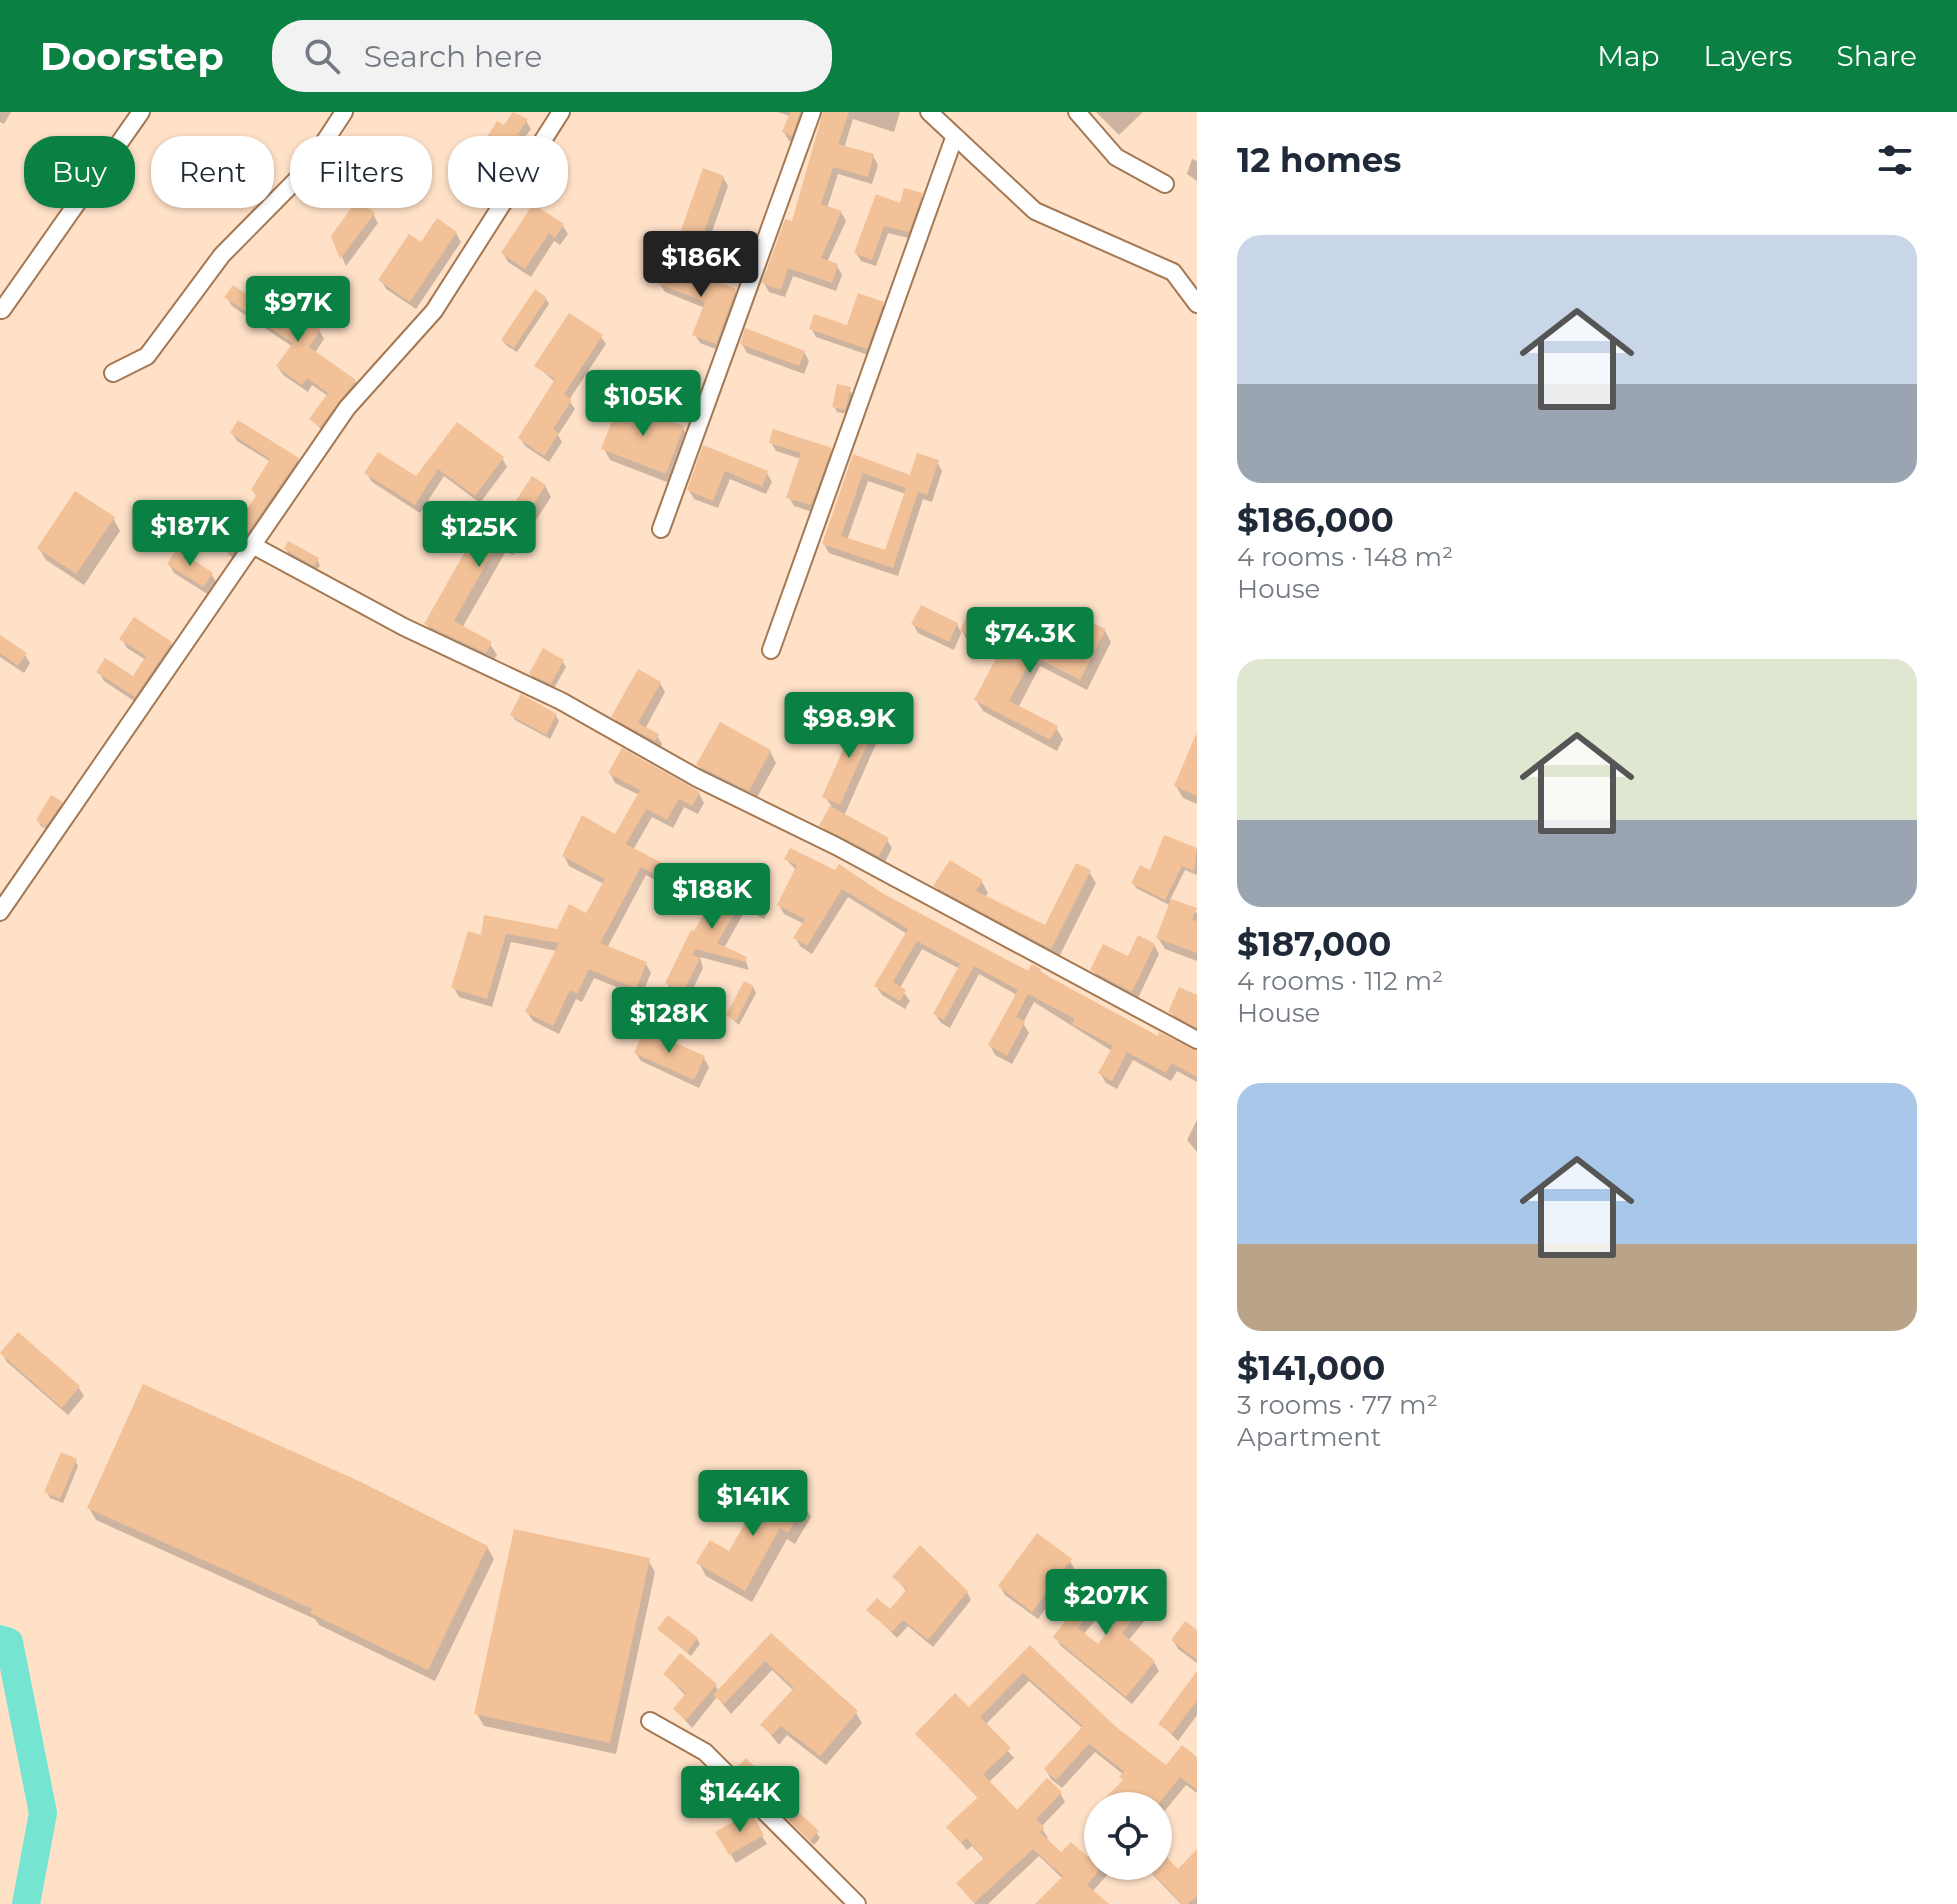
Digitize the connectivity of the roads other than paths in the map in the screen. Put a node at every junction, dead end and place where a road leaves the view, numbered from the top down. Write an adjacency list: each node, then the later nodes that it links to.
1 (141, 112): 10 (street)
2 (344, 112): 11 (street)
3 (561, 112): 13 (street)
4 (812, 112): 12 (street)
5 (929, 112): 7 (street)
6 (1077, 112): 8 (street)
7 (954, 138): 9 (street); 14 (street)
8 (1165, 184)
9 (1197, 304)
10 (2, 310)
11 (113, 373)
12 (661, 529)
13 (254, 546): 15 (street); 16 (street)
14 (771, 650)
15 (0, 912)
16 (1197, 1040)
17 (650, 1721): 18 (street)
18 (857, 1904)

